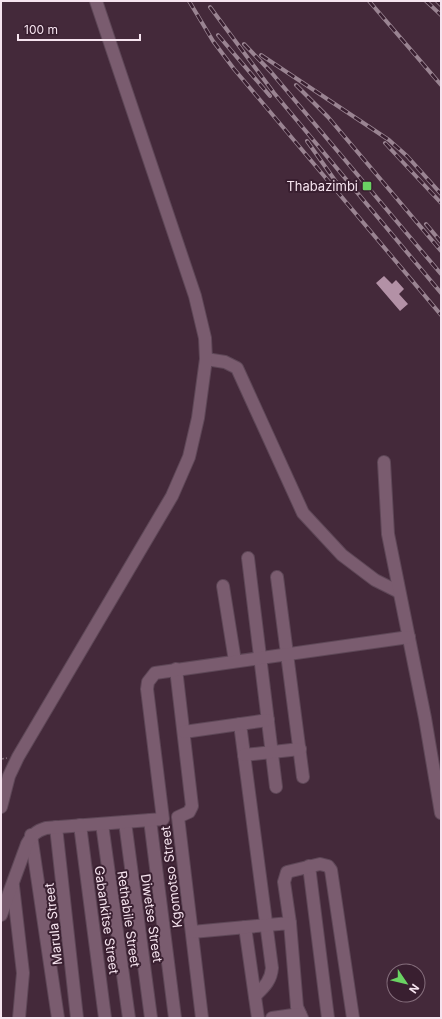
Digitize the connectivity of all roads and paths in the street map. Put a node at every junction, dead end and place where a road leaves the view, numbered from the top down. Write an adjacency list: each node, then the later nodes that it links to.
1 (96, 1): 2 (street)
2 (206, 358): 7 (street); 21 (street)
3 (384, 462): 7 (street)
4 (248, 558): 10 (street)
5 (277, 577): 9 (street)
6 (223, 586): 11 (street)
7 (399, 592): 8 (street)
8 (409, 637): 9 (street); 22 (street)
9 (287, 654): 10 (street); 16 (street)
10 (261, 657): 11 (street); 13 (street)
11 (235, 661): 12 (street)
12 (176, 669): 15 (street, Kgomotso Street); 24 (street)
13 (268, 720): 14 (street); 17 (street)
14 (240, 724): 15 (street); 18 (street)
15 (184, 732): 23 (street, Kgomotso Street)
16 (300, 749): 17 (street); 19 (street)
17 (272, 753): 18 (street); 20 (street)
18 (244, 755): 35 (street)
19 (303, 777)
20 (276, 786)
21 (1, 807)
22 (441, 813)
23 (178, 817): 24 (street); 37 (street, Kgomotso Street)
24 (163, 819): 25 (street)
25 (150, 820): 26 (street); 47 (street)
26 (126, 822): 27 (street); 46 (street, Diwetse Street)
27 (102, 824): 28 (street); 45 (street, Rethabile Street)
28 (80, 825): 29 (street); 44 (street, Gabankitse Street)
29 (56, 827): 30 (street); 43 (street, Marula Street)
30 (31, 835): 32 (street); 42 (street)
31 (309, 866): 34 (street); 50 (street); 51 (street)
32 (13, 883): 33 (street); 41 (street)
33 (1, 915)
34 (290, 923): 35 (street); 39 (street)
35 (268, 925): 36 (street); 38 (street)
36 (245, 927): 37 (street); 38 (street)
37 (192, 932): 48 (street, Kgomotso Street)
38 (255, 996): 49 (street)
39 (301, 1016): 40 (street)
40 (279, 1017)
41 (19, 1018)
42 (58, 1018)
43 (77, 1018)
44 (106, 1018)
45 (129, 1018)
46 (151, 1018)
47 (175, 1018)
48 (202, 1018)
49 (258, 1018)
50 (328, 1018)
51 (353, 1018)

